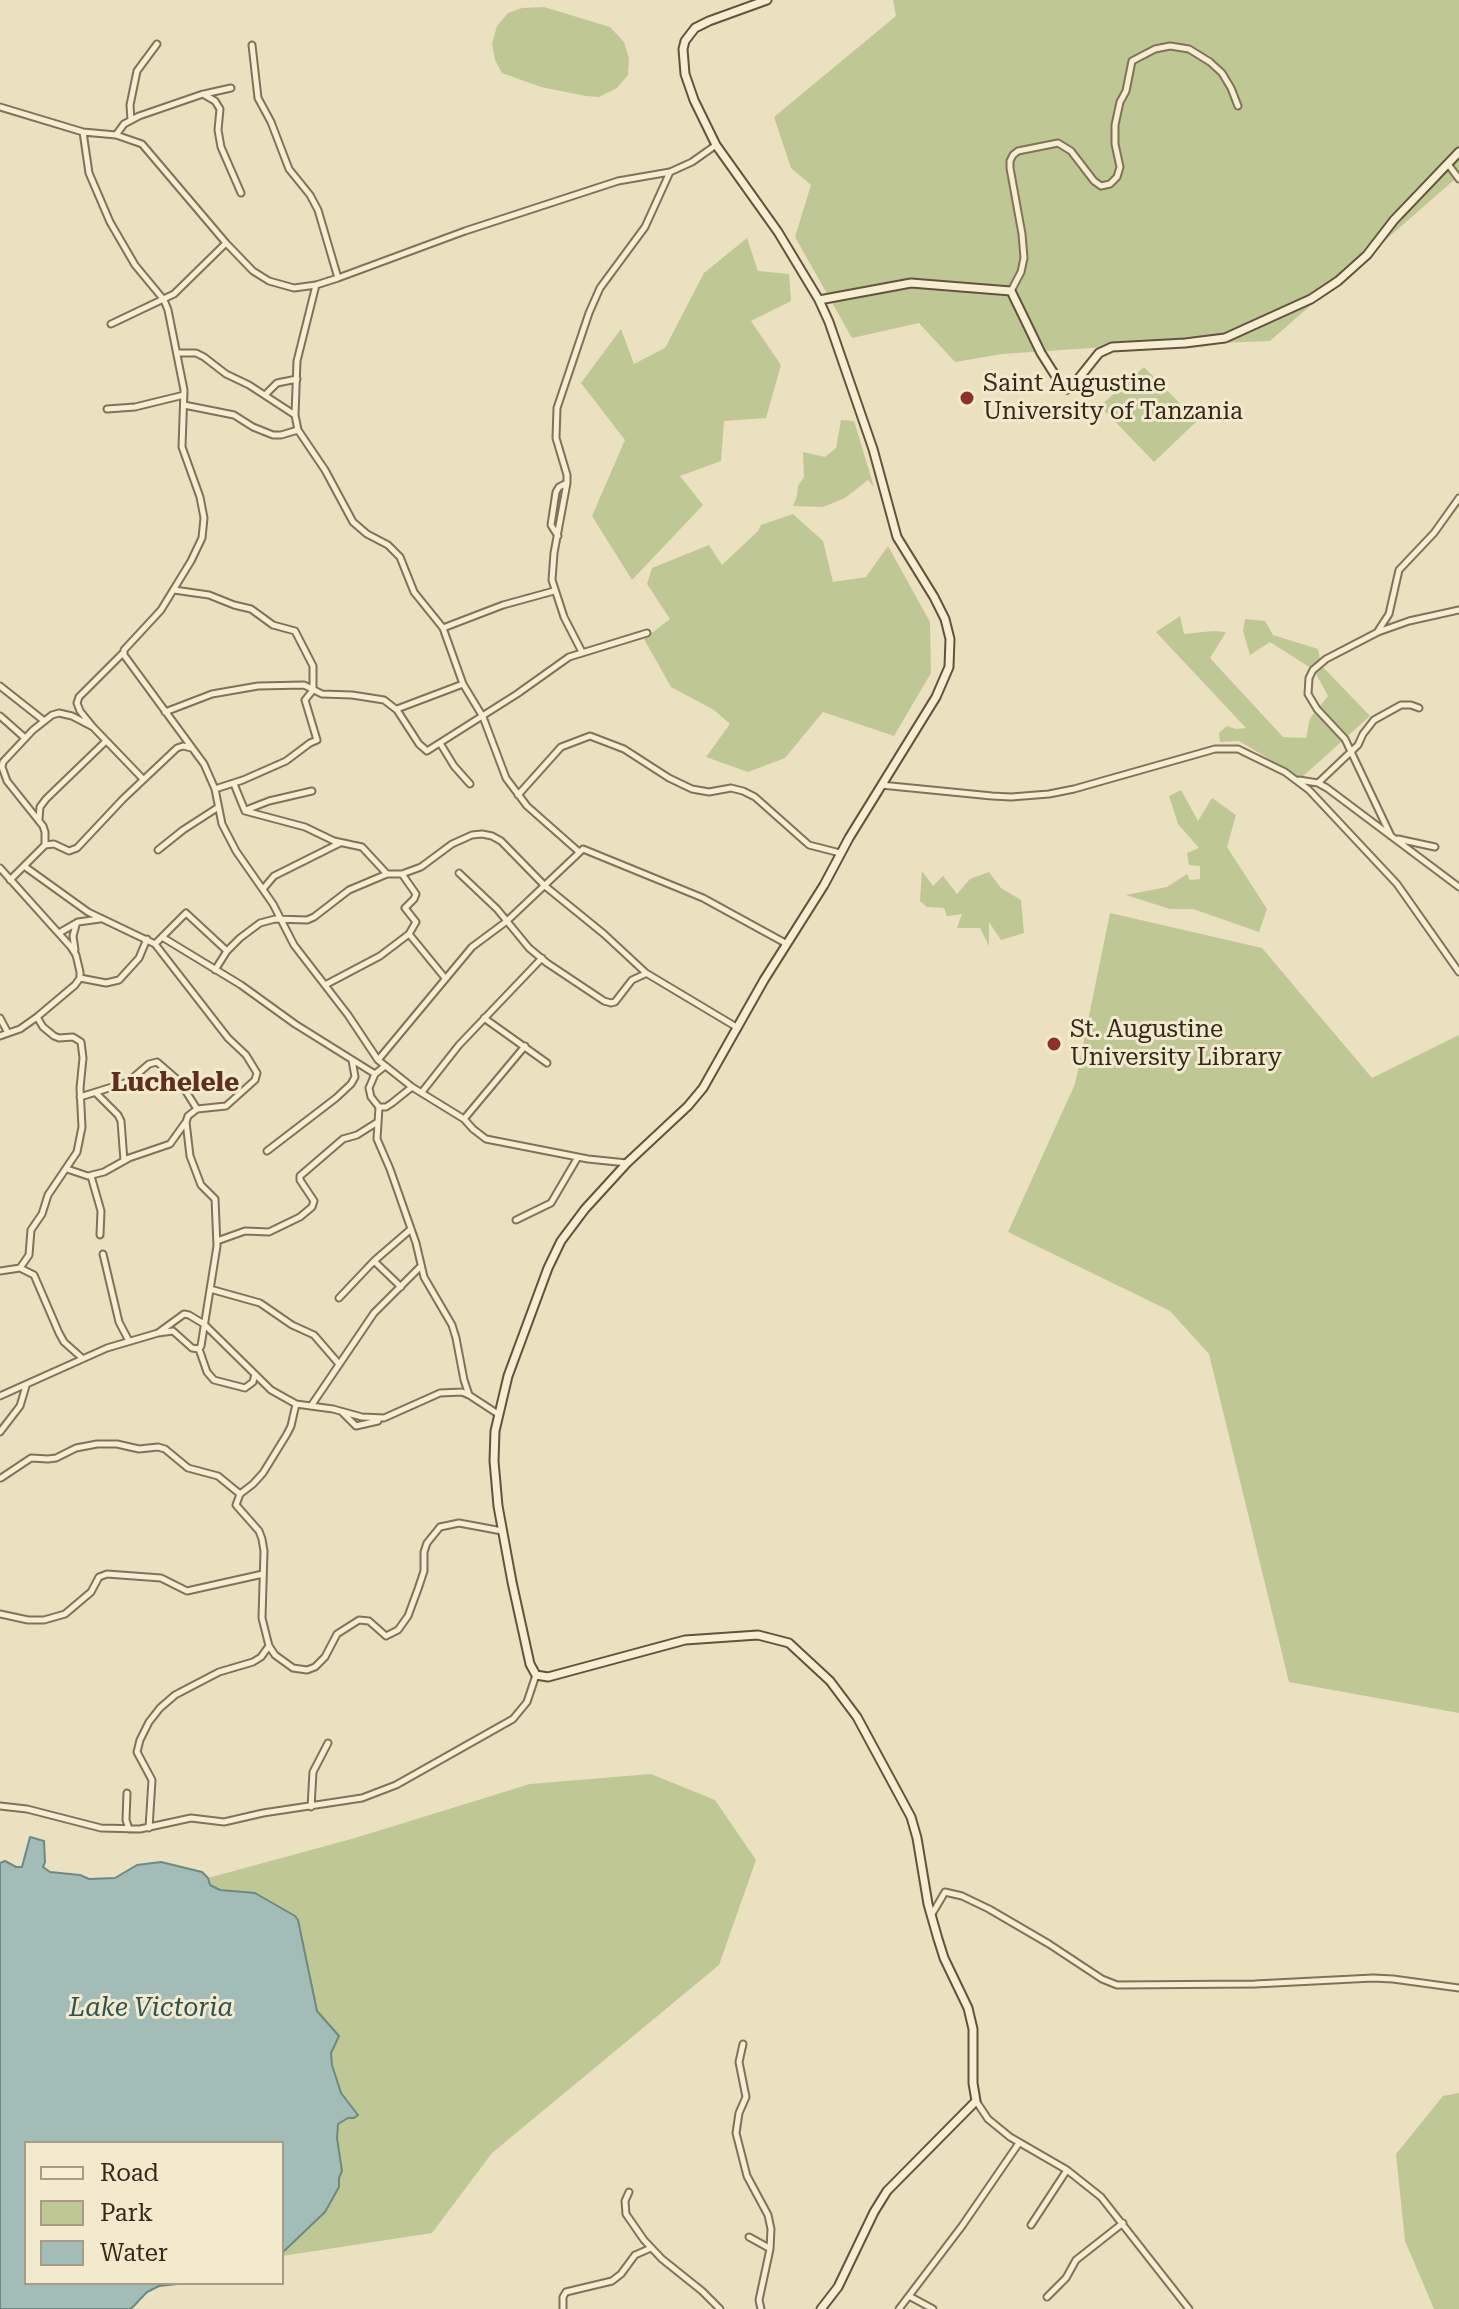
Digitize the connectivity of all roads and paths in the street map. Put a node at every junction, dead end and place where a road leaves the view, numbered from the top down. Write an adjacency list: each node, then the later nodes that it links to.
1 (767, 0): 11 (main road)
2 (157, 44): 8 (street)
3 (252, 45): 18 (street)
4 (231, 88): 5 (street)
5 (203, 94): 8 (street); 16 (street)
6 (1238, 106): 20 (street)
7 (0, 107): 9 (street)
8 (131, 120): 10 (street)
9 (83, 132): 10 (street); 21 (street)
10 (116, 135): 17 (street)
11 (716, 145): 14 (street); 22 (main road)
12 (1459, 152): 13 (main road)
13 (1447, 163): 15 (street); 20 (main road)
14 (670, 172): 18 (street); 32 (street)
15 (1459, 179)
16 (241, 193)
17 (226, 243): 19 (street); 21 (street)
18 (338, 278): 19 (street)
19 (316, 285): 25 (street)
20 (1011, 291): 22 (main road)
21 (164, 300): 23 (street); 24 (street)
22 (819, 300): 67 (main road)
23 (111, 324)
24 (177, 353): 26 (street); 27 (street)
25 (297, 379): 27 (street); 30 (street)
26 (184, 395): 28 (street); 29 (street)
27 (265, 395): 30 (street)
28 (184, 405): 31 (street); 37 (street)
29 (107, 409)
30 (295, 415): 31 (street)
31 (298, 430): 40 (street)
32 (567, 483): 33 (street); 35 (street)
33 (566, 495): 35 (street); 36 (street)
34 (1459, 498): 41 (street)
35 (555, 506): 36 (street)
36 (558, 537): 38 (street)
37 (174, 590): 44 (street); 49 (street)
38 (554, 591): 40 (street); 43 (street)
39 (1459, 610): 41 (street)
40 (443, 628): 47 (street)
41 (1378, 632): 61 (street)
42 (647, 633): 45 (street)
43 (575, 640): 45 (street); 46 (street)
44 (123, 652): 52 (street); 56 (street)
45 (582, 652): 46 (street)
46 (569, 657): 54 (street)
47 (463, 684): 51 (street); 54 (street)
48 (0, 686): 55 (street)
49 (313, 690): 51 (street); 52 (street); 65 (street)
50 (1419, 708): 61 (street)
51 (397, 710): 59 (street)
52 (165, 712): 60 (street)
53 (0, 716): 57 (street)
54 (483, 717): 59 (street); 70 (street)
55 (43, 720): 56 (street); 57 (street)
56 (93, 727): 58 (street)
57 (25, 738): 73 (street)
58 (106, 741): 62 (street); 73 (street)
59 (440, 743): 66 (street)
60 (192, 749): 62 (street); 68 (street)
61 (1351, 753): 64 (street); 74 (street)
62 (143, 779): 76 (street)
63 (1297, 780): 64 (street); 67 (street); 105 (street)
64 (1318, 783): 74 (street)
65 (234, 784): 68 (street); 72 (street)
66 (470, 784)
67 (881, 785): 80 (main road)
68 (215, 789): 71 (street)
69 (312, 791): 72 (street)
70 (518, 795): 79 (street); 80 (street)
71 (217, 808): 78 (street); 90 (street)
72 (245, 811): 75 (street)
73 (39, 820): 76 (street)
74 (1392, 837): 77 (street); 89 (street)
75 (342, 843): 84 (street); 90 (street)
76 (45, 845): 81 (street)
77 (1435, 847)
78 (158, 850)
79 (578, 851): 88 (street); 100 (street)
80 (840, 853): 100 (main road)
81 (24, 866): 87 (street); 91 (street)
82 (0, 868): 86 (street)
83 (459, 873): 93 (street)
84 (387, 874): 85 (street); 92 (street)
85 (402, 874): 88 (street); 96 (street)
86 (2, 876): 87 (street)
87 (10, 880): 95 (street)
88 (545, 886): 93 (street); 106 (street)
89 (1459, 887)
90 (263, 889): 92 (street)
91 (101, 919): 94 (street); 98 (street)
92 (281, 919): 101 (street); 109 (street)
93 (507, 921): 103 (street); 108 (street)
94 (78, 922): 95 (street); 102 (street)
95 (59, 933): 102 (street)
96 (409, 934): 108 (street); 109 (street)
97 (162, 937): 99 (street); 101 (street); 104 (street)
98 (147, 939): 99 (street); 107 (street)
99 (155, 944): 127 (street)
100 (787, 944): 113 (main road)
101 (227, 951): 104 (street)
102 (76, 955): 107 (street)
103 (542, 958): 106 (street); 112 (street)
104 (215, 970): 117 (street)
105 (1459, 972)
106 (646, 973): 113 (street)
107 (80, 978): 110 (street)
108 (445, 978): 118 (street)
109 (325, 985): 118 (street)
110 (37, 1017): 114 (street); 125 (street)
111 (0, 1018): 114 (street)
112 (484, 1018): 116 (street); 123 (street)
113 (738, 1028): 134 (main road)
114 (8, 1033): 115 (street)
115 (0, 1036)
116 (525, 1046): 119 (street); 128 (street)
117 (352, 1059): 121 (street); 131 (street)
118 (378, 1060): 120 (street)
119 (547, 1063)
120 (385, 1066): 121 (street); 122 (street)
121 (375, 1074): 126 (street)
122 (412, 1087): 123 (street); 126 (street)
123 (422, 1092): 128 (street)
124 (95, 1093): 125 (street); 127 (street); 133 (street)
125 (80, 1097): 135 (street)
126 (379, 1107): 130 (street)
127 (197, 1109): 129 (street)
128 (464, 1119): 132 (street)
129 (186, 1122): 133 (street); 140 (street)
130 (377, 1122): 138 (street); 140 (street)
131 (267, 1151)
132 (578, 1157): 134 (street); 137 (street)
133 (124, 1161): 136 (street)
134 (627, 1163): 161 (main road)
135 (67, 1169): 136 (street); 144 (street)
136 (91, 1176): 139 (street)
137 (516, 1220)
138 (411, 1229): 142 (street); 143 (street)
139 (100, 1235)
140 (217, 1241): 147 (street)
141 (103, 1254): 151 (street)
142 (374, 1261): 146 (street); 148 (street)
143 (421, 1266): 146 (street); 157 (street)
144 (20, 1268): 145 (street); 153 (street)
145 (0, 1271)
146 (401, 1287): 154 (street)
147 (210, 1289): 149 (street); 154 (street)
148 (339, 1298)
149 (204, 1324): 150 (street); 152 (street); 155 (street)
150 (158, 1333): 151 (street); 152 (street)
151 (129, 1341): 153 (street)
152 (199, 1349): 155 (street)
153 (82, 1358): 156 (street)
154 (339, 1364): 160 (street)
155 (256, 1373): 159 (street)
156 (26, 1385): 158 (street); 162 (street)
157 (469, 1395): 160 (street); 161 (street)
158 (0, 1396)
159 (296, 1404): 160 (street); 164 (street)
160 (311, 1406)
161 (498, 1414): 165 (main road)
162 (0, 1432)
163 (1, 1478): 164 (street)
164 (240, 1494): 166 (street)
165 (502, 1531): 170 (street); 171 (main road)
166 (263, 1574): 167 (street); 168 (street)
167 (250, 1578): 168 (street); 169 (street)
168 (263, 1588): 170 (street)
169 (0, 1614)
170 (269, 1646): 176 (street)
171 (536, 1675): 175 (street); 178 (main road)
172 (328, 1743): 175 (street)
173 (127, 1793): 177 (street)
174 (0, 1806): 177 (street)
175 (311, 1807): 176 (street)
176 (149, 1828): 177 (street)
177 (129, 1829)
178 (931, 1915): 179 (street); 181 (main road)
179 (1459, 1988)
180 (743, 2044): 189 (street)
181 (976, 2101): 182 (street); 195 (main road)
182 (1019, 2143): 183 (street); 190 (street)
183 (1067, 2170): 185 (street); 186 (street)
184 (629, 2192): 188 (street)
185 (1123, 2223): 191 (street); 198 (street)
186 (1031, 2225)
187 (749, 2237): 189 (street)
188 (651, 2248): 192 (street); 193 (street)
189 (770, 2249): 194 (street)
190 (909, 2296): 196 (street); 197 (street)
191 (1047, 2297)
192 (563, 2309)
193 (720, 2309)
194 (761, 2309)
195 (821, 2309)
196 (899, 2309)
197 (933, 2309)
198 (1189, 2309)

